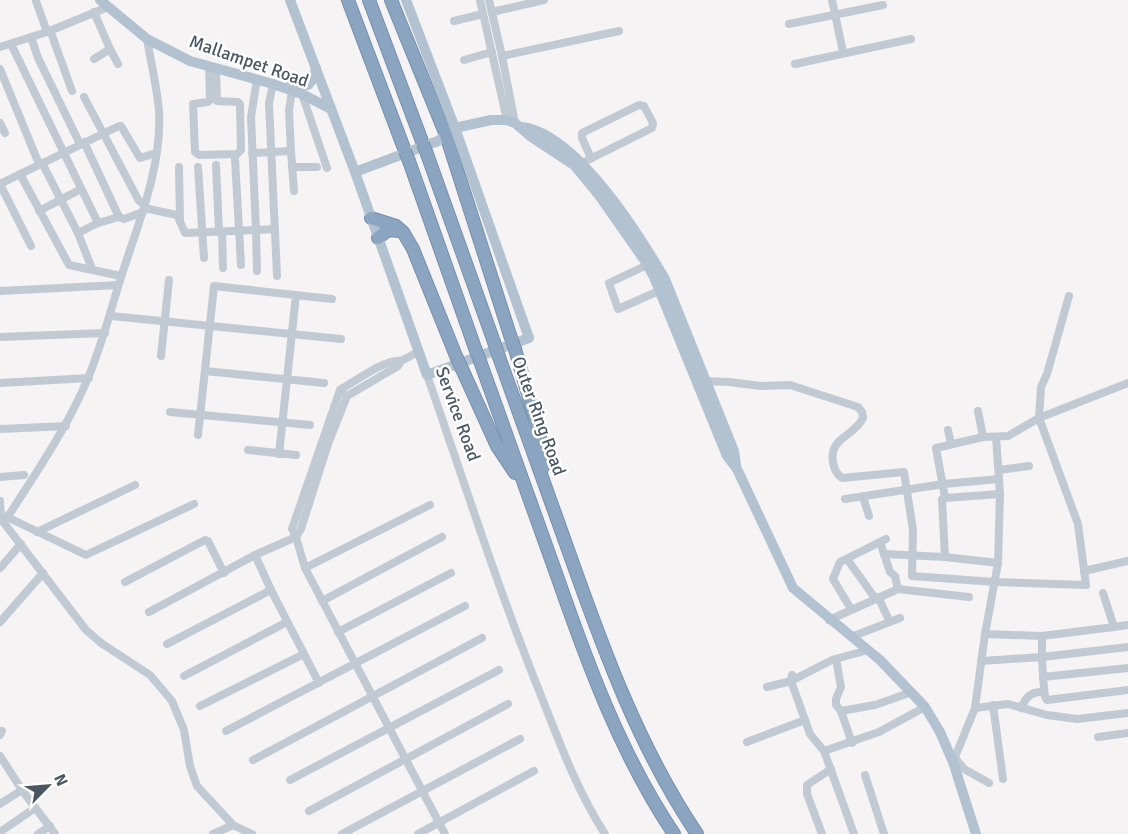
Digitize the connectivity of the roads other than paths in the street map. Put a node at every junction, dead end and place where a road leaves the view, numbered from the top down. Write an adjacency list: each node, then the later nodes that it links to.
1 (290, 0): 35 (main road, Service Road)
2 (348, 0): 146 (highway, Outer Ring Road, bridge)
3 (369, 0): 142 (highway, Outer Ring Road, bridge)
4 (391, 0): 44 (highway)
5 (406, 0): 44 (main road)
6 (480, 0): 15 (street)
7 (489, 0): 14 (street)
8 (544, 0): 14 (street)
9 (832, 0): 16 (street)
10 (36, 1): 19 (street)
11 (104, 3): 13 (street); 22 (main road, Mallampet Road)
12 (883, 4): 16 (street)
13 (94, 12): 19 (street); 26 (street)
14 (492, 12): 29 (street)
15 (483, 14): 17 (street); 27 (street)
16 (835, 14): 18 (street); 28 (street)
17 (454, 21)
18 (789, 24)
19 (49, 31): 21 (street); 39 (street)
20 (619, 31): 29 (street)
21 (31, 37): 24 (street); 47 (street)
22 (147, 39): 34 (main road, Mallampet Road); 50 (street)
23 (911, 39): 28 (street)
24 (10, 44): 25 (street); 49 (street)
25 (0, 47)
26 (110, 49): 30 (street); 32 (street)
27 (492, 52): 31 (street); 43 (street)
28 (843, 52): 33 (street)
29 (502, 56): 43 (street)
30 (94, 59)
31 (464, 60)
32 (118, 63)
33 (795, 64)
34 (213, 67): 34 (street); 37 (main road, Mallampet Road)
35 (316, 68): 38 (main road); 41 (main road, Service Road)
36 (0, 69): 55 (street)
37 (257, 79): 38 (main road, Mallampet Road); 51 (street)
38 (287, 89): 41 (main road, Mallampet Road); 48 (street); 52 (street); 61 (street)
39 (72, 91)
40 (84, 97): 46 (street)
41 (331, 109): 62 (main road, Service Road)
42 (0, 123): 45 (street)
43 (514, 123): 44 (main road); 54 (main road); 85 (main road)
44 (450, 132): 62 (main road); 109 (main road); 142 (highway, bridge)
45 (5, 133)
46 (102, 133): 47 (street); 50 (street); 68 (street)
47 (82, 143): 49 (street); 70 (street)
48 (291, 151): 52 (street); 59 (street)
49 (63, 152): 55 (street); 65 (street)
50 (156, 153): 68 (street)
51 (252, 153): 52 (street); 75 (street)
52 (272, 153): 74 (street)
53 (236, 159): 76 (street)
54 (584, 160): 54 (street); 112 (main road)
55 (41, 163): 63 (street); 67 (street)
56 (216, 165): 78 (street)
57 (179, 167): 72 (street)
58 (198, 167): 80 (street)
59 (292, 167): 60 (street); 66 (street)
60 (317, 167)
61 (327, 168)
62 (355, 172): 71 (main road, Service Road)
63 (20, 174): 64 (street); 69 (street)
64 (0, 184): 82 (street)
65 (81, 189): 67 (street); 73 (street)
66 (294, 191)
67 (61, 200): 69 (street); 77 (street)
68 (144, 208): 70 (street); 72 (street); 89 (street)
69 (39, 211): 86 (street)
70 (119, 217): 73 (street)
71 (371, 218): 79 (highway); 81 (main road, Service Road)
72 (180, 221): 80 (street)
73 (98, 223): 77 (street)
74 (275, 228): 75 (street); 90 (street)
75 (256, 230): 76 (street); 88 (street)
76 (240, 231): 78 (street); 84 (street)
77 (78, 232): 86 (street)
78 (220, 232): 80 (street); 87 (street)
79 (403, 232): 81 (highway); 146 (highway, bridge)
80 (202, 233): 83 (street)
81 (378, 238): 105 (main road, Service Road)
82 (31, 246)
83 (204, 258)
84 (242, 265)
85 (647, 265): 93 (main road); 93 (street)
86 (92, 268): 89 (street)
87 (223, 268)
88 (257, 271)
89 (121, 276): 92 (street)
90 (277, 276)
91 (169, 280): 99 (street)
92 (118, 285): 94 (street); 98 (street)
93 (661, 290): 135 (main road)
94 (0, 291)
95 (296, 295): 97 (street); 100 (street); 102 (street)
96 (1069, 296): 121 (street)
97 (332, 299)
98 (111, 316): 99 (street); 101 (street)
99 (165, 321): 100 (street); 106 (street)
100 (210, 326): 102 (street); 108 (street)
101 (105, 333): 103 (street); 110 (street)
102 (292, 334): 104 (street); 111 (street)
103 (0, 337)
104 (341, 339)
105 (417, 352): 107 (street); 109 (main road, Service Road)
106 (161, 356)
107 (401, 361): 116 (street); 117 (street)
108 (205, 370): 111 (street); 120 (street)
109 (427, 375): 259 (street, Service Road)
110 (88, 378): 113 (street); 124 (street)
111 (287, 379): 114 (street); 122 (street)
112 (705, 381): 135 (main road); 145 (street)
113 (0, 383)
114 (324, 383)
115 (1128, 383): 121 (street)
116 (340, 390): 117 (street); 141 (street)
117 (347, 396): 144 (street)
118 (978, 411): 128 (street)
119 (170, 412): 120 (street)
120 (201, 415): 122 (street); 127 (street)
121 (1040, 418): 129 (street); 169 (street)
122 (282, 422): 123 (street); 132 (street)
123 (310, 425)
124 (66, 426): 125 (street); 155 (street)
125 (0, 429)
126 (948, 430): 130 (street)
127 (198, 435)
128 (983, 437): 129 (street); 130 (street)
129 (996, 437): 136 (street)
130 (951, 444): 140 (street)
131 (248, 450): 132 (street)
132 (279, 454): 133 (street)
133 (296, 455)
134 (1029, 466): 136 (street)
135 (737, 469): 185 (main road)
136 (999, 470): 139 (street)
137 (24, 475): 138 (street)
138 (0, 477)
139 (999, 479): 140 (street); 147 (street)
140 (944, 483): 145 (street); 149 (street)
141 (306, 484): 144 (street); 157 (street)
142 (544, 484): 261 (highway, Outer Ring Road)
143 (135, 485): 156 (street)
144 (315, 487): 157 (street)
145 (907, 490): 148 (street); 162 (street)
146 (527, 492): 260 (highway, Outer Ring Road)
147 (1000, 494): 149 (street); 166 (street)
148 (863, 497): 150 (street); 154 (street)
149 (945, 498): 163 (street)
150 (845, 500)
151 (0, 501): 155 (street)
152 (194, 504): 156 (street)
153 (430, 504): 168 (street)
154 (869, 516)
155 (3, 518): 156 (street); 159 (street)
156 (37, 532)
157 (296, 537): 161 (street); 168 (street)
158 (442, 537): 180 (street)
159 (21, 544): 167 (street); 170 (street)
160 (884, 554): 162 (street); 164 (street); 175 (street)
161 (255, 555): 171 (street); 176 (street)
162 (912, 555): 163 (street); 174 (street)
163 (945, 557): 166 (street)
164 (847, 559): 179 (street); 182 (street)
165 (1128, 561): 169 (street)
166 (998, 563): 174 (street)
167 (0, 568)
168 (305, 568): 180 (street)
169 (1084, 571): 174 (street)
170 (43, 573): 186 (street); 249 (street)
171 (225, 573): 173 (street); 183 (street)
172 (451, 573): 191 (street)
173 (125, 582)
174 (995, 582): 192 (street)
175 (898, 589): 178 (street); 179 (street)
176 (271, 590): 187 (street); 196 (street)
177 (1103, 593): 190 (street)
178 (969, 597)
179 (877, 598): 182 (street); 188 (street)
180 (322, 601): 191 (street)
181 (465, 606): 203 (street)
182 (851, 609): 185 (street)
183 (149, 612)
184 (900, 618): 188 (street)
185 (829, 620): 194 (main road)
186 (0, 622)
187 (287, 622): 199 (street); 206 (street)
188 (890, 622): 194 (street)
189 (1128, 625): 190 (street)
190 (1114, 627): 193 (street)
191 (338, 632): 203 (street)
192 (985, 634): 193 (street); 202 (street)
193 (1042, 636): 200 (street)
194 (851, 637): 198 (main road)
195 (482, 638): 214 (street)
196 (167, 644)
197 (1128, 647): 200 (street)
198 (868, 650): 201 (street); 212 (main road)
199 (304, 654): 209 (street); 217 (street)
200 (1042, 657): 202 (street); 207 (street)
201 (836, 659): 208 (street); 221 (street)
202 (981, 662): 219 (street)
203 (355, 664): 209 (street); 214 (street)
204 (1128, 668): 207 (street)
205 (499, 670): 225 (street)
206 (184, 676)
207 (1043, 677): 213 (street)
208 (792, 678): 210 (street); 224 (street)
209 (319, 683): 226 (street)
210 (767, 687)
211 (1128, 690): 213 (street)
212 (912, 692): 218 (main road); 221 (street)
213 (1046, 696): 220 (street); 223 (street)
214 (373, 697): 225 (street); 234 (street)
215 (508, 704): 235 (street)
216 (993, 705): 219 (street); 220 (street); 240 (street)
217 (200, 706)
218 (925, 707): 231 (street); 236 (main road)
219 (975, 708): 236 (street)
220 (1021, 708): 223 (street)
221 (841, 711): 231 (street)
222 (1128, 713): 223 (street)
223 (1047, 715)
224 (805, 720): 230 (street); 232 (street)
225 (388, 727): 235 (street); 241 (street)
226 (226, 731)
227 (1128, 733): 228 (street)
228 (1098, 737)
229 (520, 739): 244 (street)
230 (747, 742)
231 (852, 743): 232 (street)
232 (824, 751): 237 (street)
233 (0, 756): 243 (street)
234 (253, 759)
235 (406, 760): 244 (street); 247 (street)
236 (954, 760): 242 (street); 265 (main road)
237 (831, 769): 262 (street); 263 (street)
238 (534, 771): 248 (street)
239 (865, 775): 264 (street)
240 (1003, 779)
241 (290, 780)
242 (989, 783)
243 (22, 790): 245 (street); 246 (street)
244 (422, 790): 248 (street); 256 (street)
245 (0, 804)
246 (35, 808): 250 (street); 251 (street)
247 (309, 811)
248 (440, 823): 257 (street); 258 (street)
249 (233, 825): 254 (street); 255 (street)
250 (50, 826): 252 (street); 253 (street)
251 (0, 832)
252 (38, 834)
253 (55, 834)
254 (213, 834)
255 (252, 834)
256 (342, 834)
257 (418, 834)
258 (445, 834)
259 (604, 834)
260 (674, 834)
261 (697, 834)
262 (822, 834)
263 (854, 834)
264 (884, 834)
265 (976, 834)

